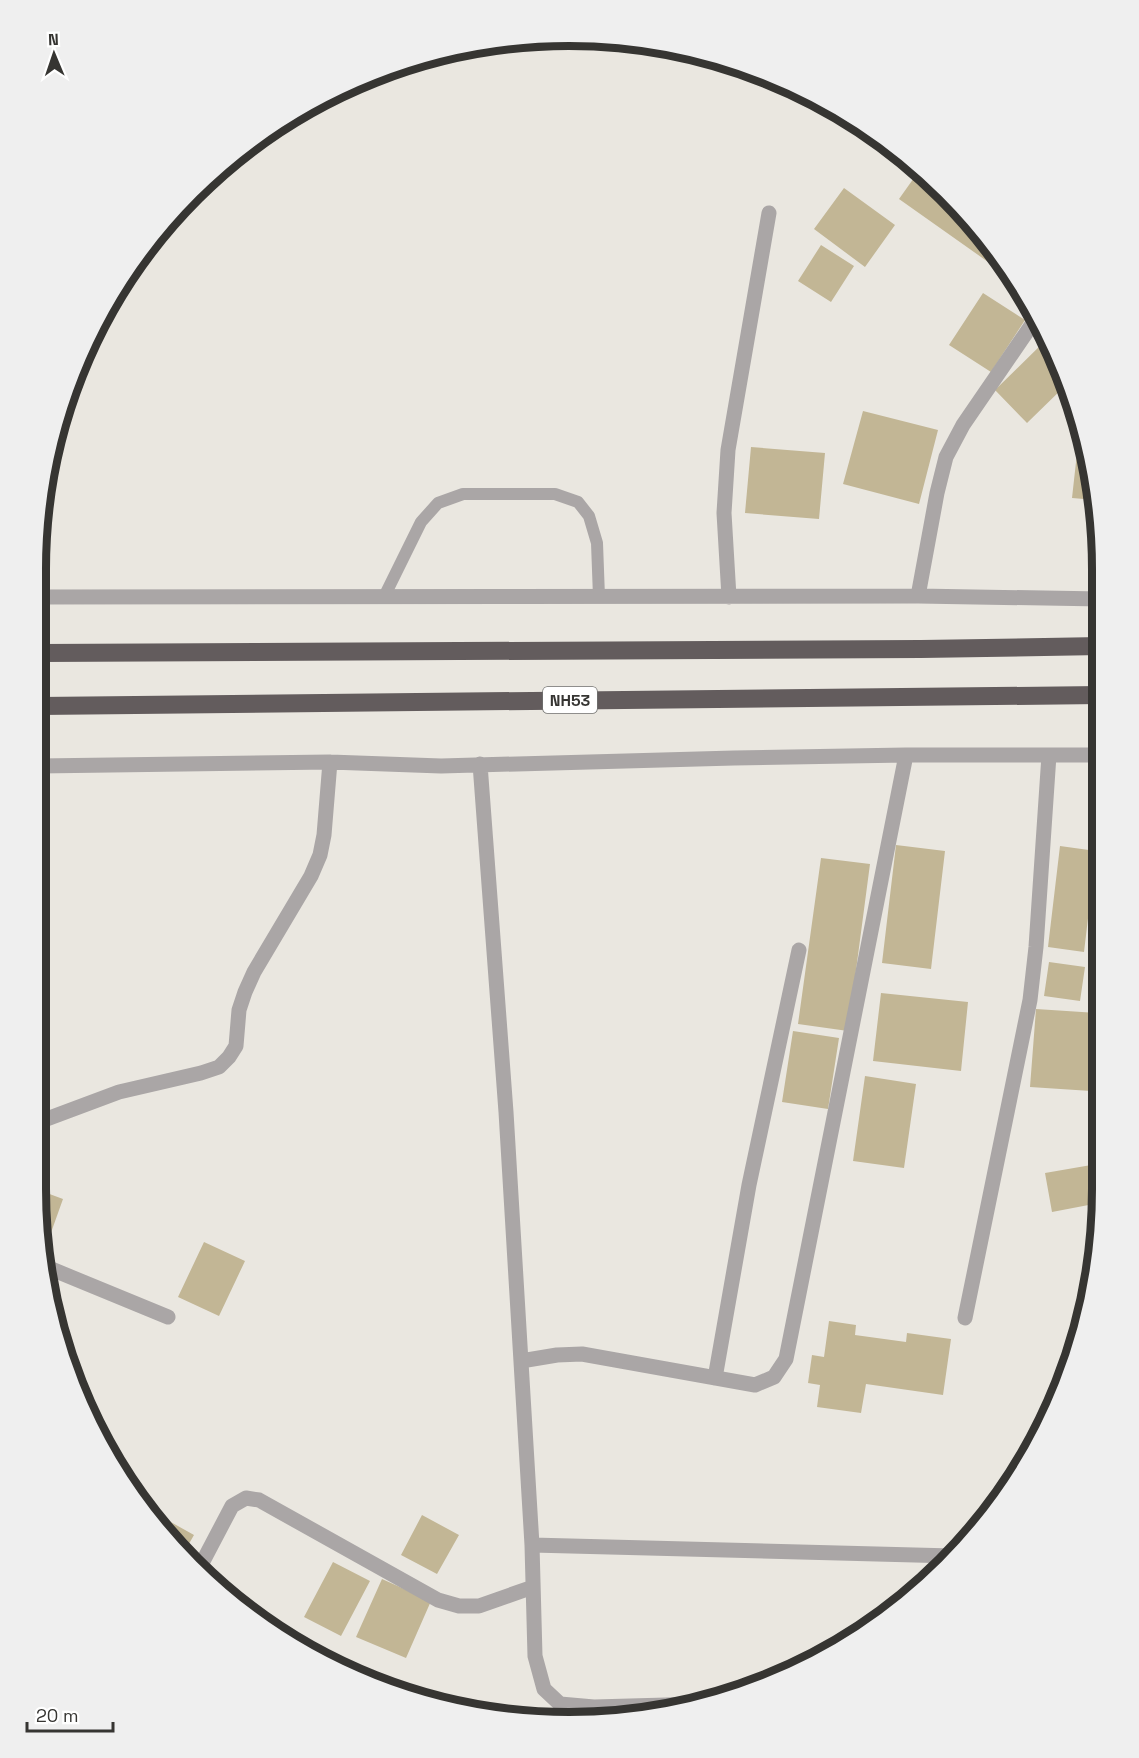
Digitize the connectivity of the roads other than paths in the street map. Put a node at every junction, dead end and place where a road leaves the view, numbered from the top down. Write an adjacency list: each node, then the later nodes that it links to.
1 (769, 213): 7 (street)
2 (1032, 325): 3 (street)
3 (918, 596): 7 (street); 8 (street)
4 (46, 597): 5 (street)
5 (384, 597): 6 (street); 6 (lane)
6 (599, 597): 7 (street)
7 (729, 597)
8 (1092, 599)
9 (1092, 646): 10 (highway)
10 (46, 652)
11 (1092, 695): 12 (highway, NH53)
12 (46, 706)
13 (906, 755): 14 (street); 17 (street); 25 (street)
14 (1049, 755): 15 (street); 23 (street)
15 (1092, 758)
16 (330, 762): 17 (street); 18 (street); 20 (street)
17 (480, 764): 24 (street)
18 (46, 766)
19 (799, 950): 25 (street)
20 (46, 1119)
21 (53, 1270): 22 (street)
22 (168, 1317)
23 (965, 1318)
24 (521, 1361): 25 (street); 26 (street)
25 (716, 1378)
26 (532, 1545): 27 (street); 29 (street)
27 (941, 1556)
28 (203, 1561): 29 (street)
29 (533, 1587): 30 (street)
30 (646, 1706)

